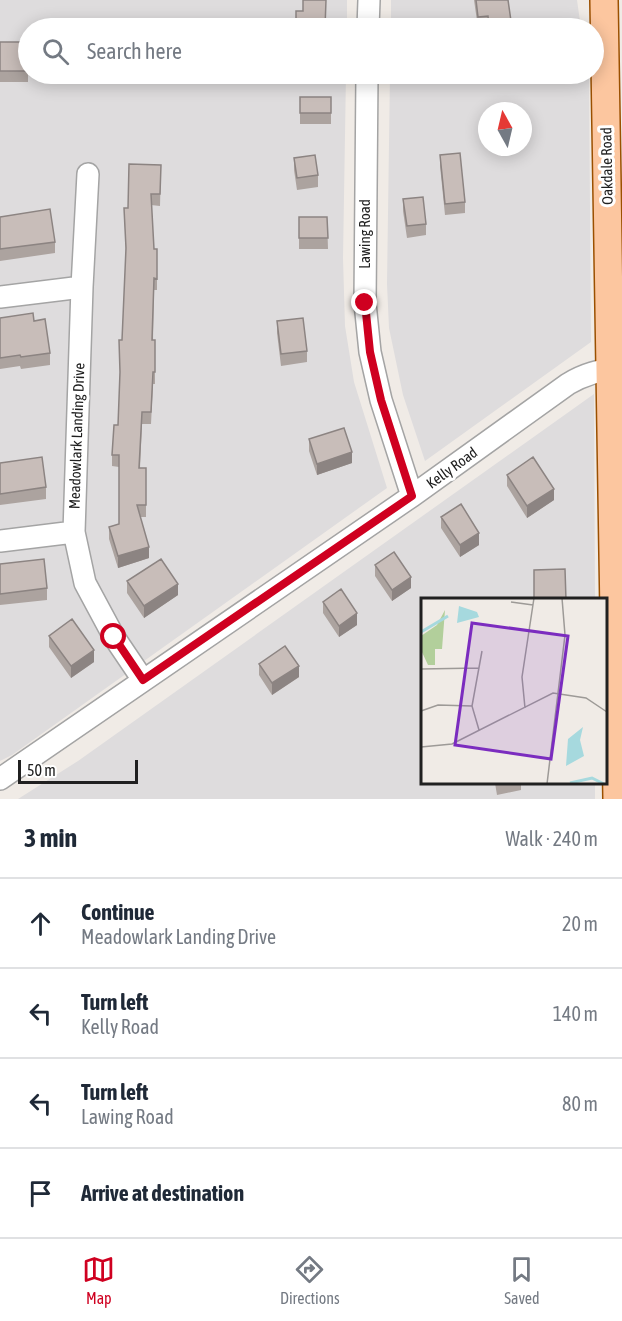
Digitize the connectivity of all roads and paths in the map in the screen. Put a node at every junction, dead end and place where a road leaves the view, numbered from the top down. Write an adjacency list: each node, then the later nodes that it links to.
1 (369, 0): 3 (street)
2 (604, 0): 8 (main road, Oakdale Road)
3 (368, 18)
4 (367, 84): 9 (street, Lawing Road)
5 (88, 174): 6 (street, Meadowlark Landing Drive)
6 (82, 287): 7 (street); 10 (street, Meadowlark Landing Drive)
7 (0, 297)
8 (616, 370): 9 (street, Kelly Road); 14 (main road, Oakdale Road)
9 (412, 496): 12 (street, Kelly Road)
10 (74, 532): 11 (street); 12 (street, Meadowlark Landing Drive)
11 (0, 541)
12 (143, 680): 13 (street, Kelly Road)
13 (0, 779)
14 (617, 799)

